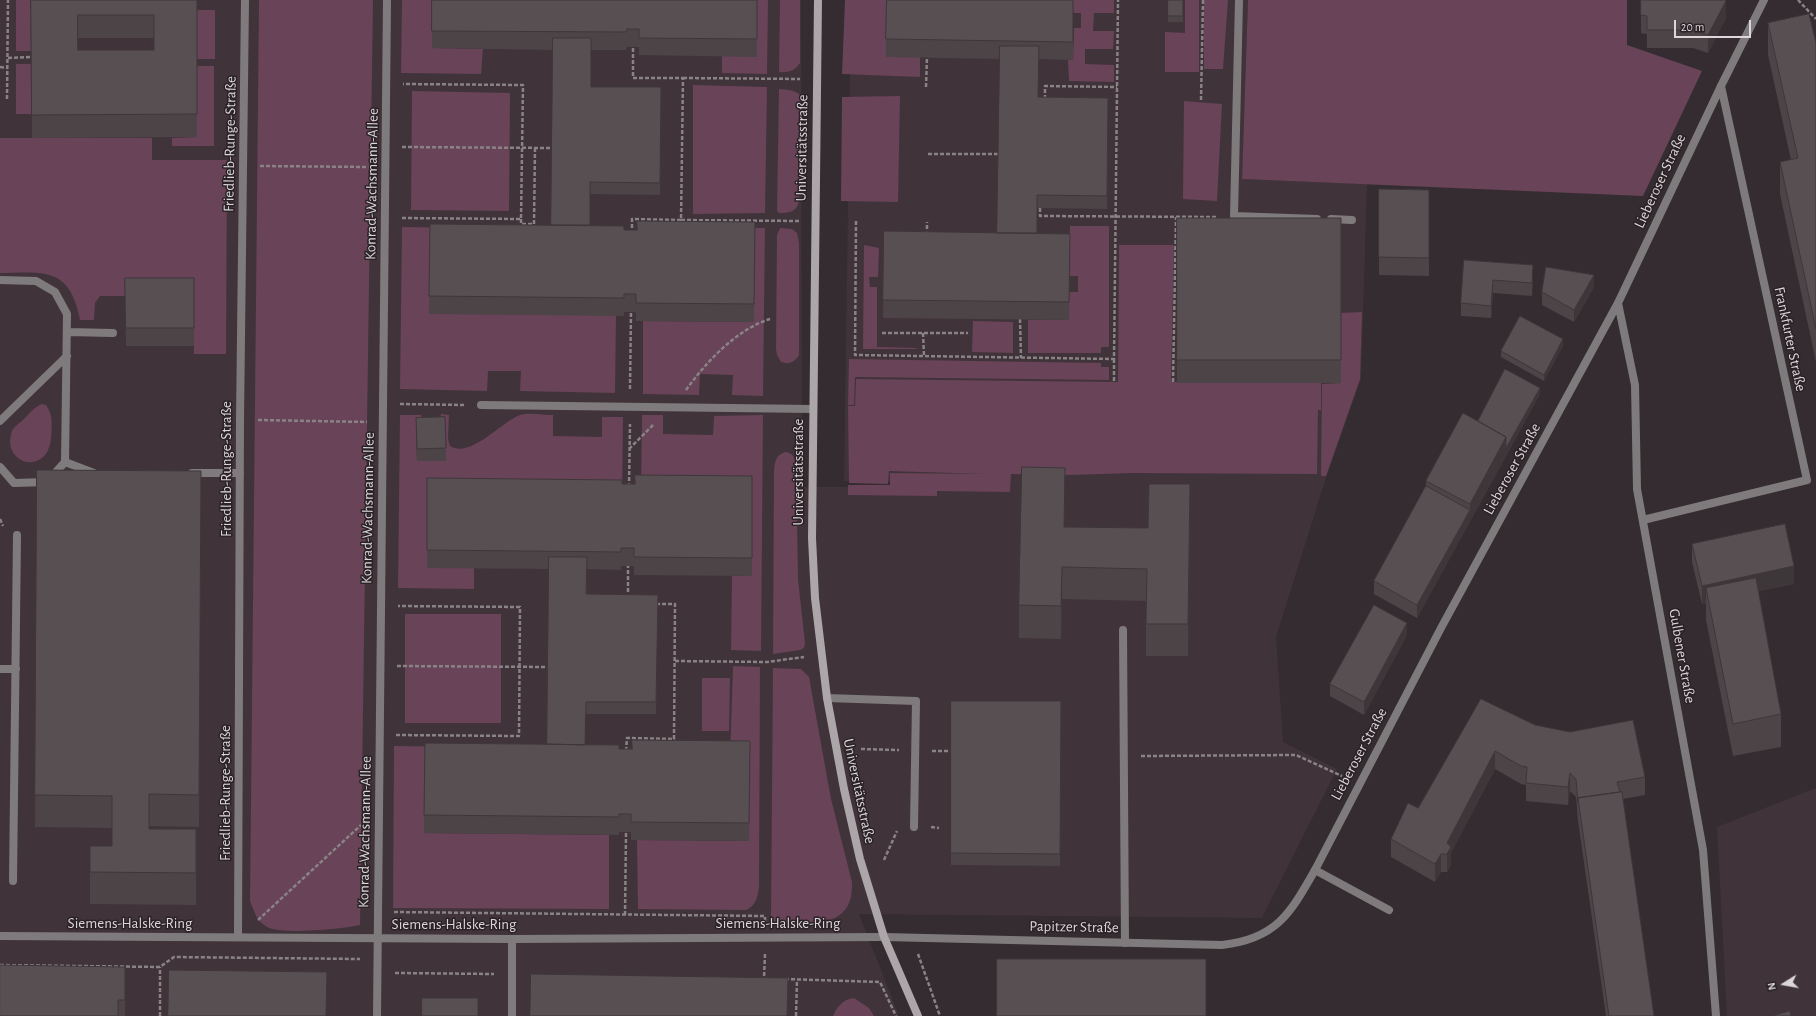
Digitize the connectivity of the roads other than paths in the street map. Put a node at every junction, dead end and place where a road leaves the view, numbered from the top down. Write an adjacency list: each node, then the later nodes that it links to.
1 (245, 0): 19 (street, Friedlieb-Runge-Straße)
2 (387, 0): 35 (street, Konrad-Wachsmann-Allee)
3 (818, 0): 14 (street, Universitätsstraße)
4 (1239, 0): 7 (street)
5 (1764, 0): 6 (street, Lieberoser Straße)
6 (1721, 86): 9 (street, Lieberoser Straße); 21 (street, Frankfurter Straße)
7 (1352, 220)
8 (0, 280): 10 (street)
9 (1618, 303): 21 (street, Gulbener Straße); 28 (street, Lieberoser Straße)
10 (67, 332): 11 (street); 12 (street)
11 (113, 333)
12 (67, 356): 15 (street); 16 (street)
13 (481, 405): 14 (street)
14 (813, 409): 26 (street, Universitätsstraße)
15 (0, 422)
16 (65, 462): 17 (street); 20 (street)
17 (0, 467)
18 (181, 473): 19 (street)
19 (240, 473): 33 (street, Friedlieb-Runge-Straße)
20 (106, 474)
21 (1643, 520): 41 (street, Gulbener Straße)
22 (16, 535): 25 (street)
23 (1123, 630): 37 (street)
24 (0, 669): 25 (street)
25 (16, 669): 29 (street)
26 (827, 698): 27 (street); 34 (street, Universitätsstraße)
27 (914, 826)
28 (1315, 870): 30 (street); 31 (street, Lieberoser Straße)
29 (13, 881)
30 (1389, 910)
31 (1262, 934): 37 (street, Papitzer Straße)
32 (0, 936): 33 (street, Siemens-Halske-Ring)
33 (238, 937): 35 (street, Siemens-Halske-Ring)
34 (884, 937): 36 (street, Siemens-Halske-Ring); 37 (street, Papitzer Straße); 40 (street, Universitätsstraße)
35 (378, 938): 36 (street, Siemens-Halske-Ring); 38 (street, Konrad-Wachsmann-Allee)
36 (512, 939): 39 (street)
37 (1125, 943)
38 (377, 1016)
39 (512, 1016)
40 (918, 1016)
41 (1716, 1016)

